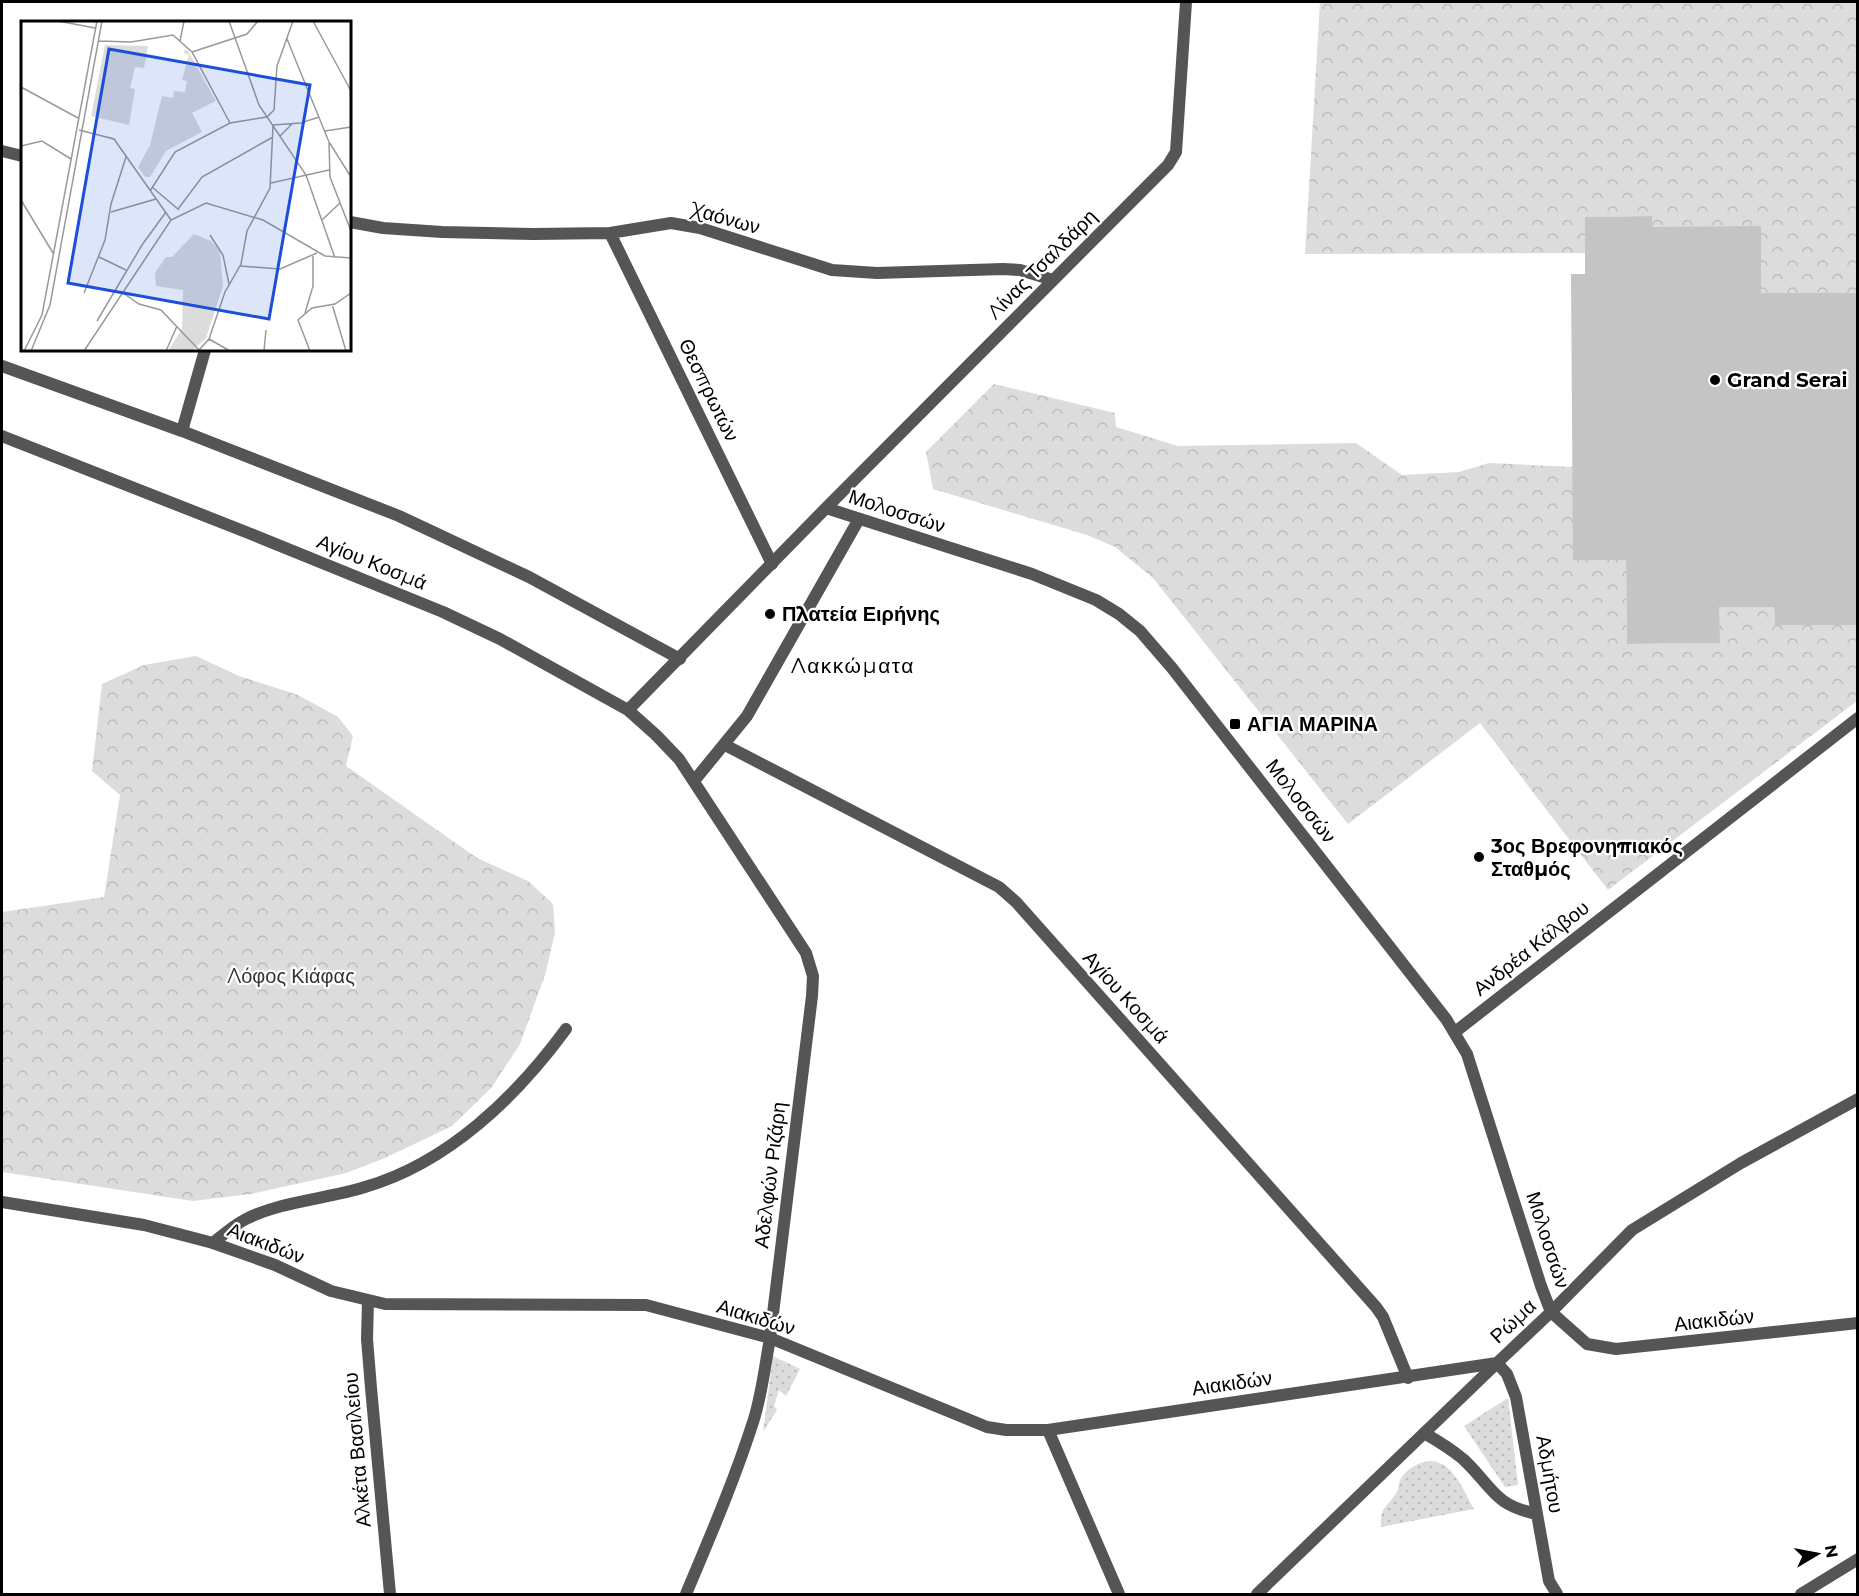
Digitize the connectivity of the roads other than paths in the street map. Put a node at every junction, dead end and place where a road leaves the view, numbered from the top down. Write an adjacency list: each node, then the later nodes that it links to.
1 (1186, 2): 6 (street, Λίνας Τσαλδάρη)
2 (2, 151): 3 (street)
3 (21, 156)
4 (351, 222): 5 (street, Χαόνων)
5 (610, 233): 6 (street, Χαόνων); 13 (street, Θεσπρωτών)
6 (1053, 280): 11 (street, Λίνας Τσαλδάρη)
7 (205, 351): 9 (street)
8 (2, 366): 9 (street)
9 (182, 431): 14 (street)
10 (2, 436): 15 (street, Αγίου Κοσμά)
11 (826, 508): 12 (street, Μολοσσών); 13 (street, Λίνας Τσαλδάρη)
12 (859, 519): 17 (street); 20 (street, Μολοσσών)
13 (772, 564): 14 (street, Λίνας Τσαλδάρη)
14 (680, 659): 15 (street, Λίνας Τσαλδάρη)
15 (628, 710): 18 (street, Αγίου Κοσμά)
16 (1857, 718): 20 (street, Ανδρέα Κάλβου)
17 (725, 745): 18 (street); 29 (street, Αγίου Κοσμά)
18 (694, 781): 27 (street, Αδελφών Ριζάρη)
19 (566, 1029): 23 (street)
20 (1455, 1032): 25 (street, Μολοσσών)
21 (1857, 1099): 25 (street, Ρώμα)
22 (2, 1202): 23 (street, Αιακιδών)
23 (213, 1243): 24 (street, Αιακιδών)
24 (368, 1301): 27 (street, Αιακιδών); 34 (street, Αλκέτα Βασιλείου)
25 (1551, 1312): 26 (street, Αιακιδών); 28 (street, Ρώμα)
26 (1857, 1323)
27 (770, 1338): 30 (street, Αιακιδών); 35 (street, Αδελφών Ριζάρη)
28 (1497, 1363): 29 (street, Αιακιδών); 31 (street, Ρώμα); 32 (street, Αδμήτου)
29 (1407, 1378): 30 (street, Αιακιδών)
30 (1048, 1430): 36 (street)
31 (1424, 1433): 32 (street); 37 (street, Ρώμα)
32 (1538, 1514): 38 (street, Αδμήτου)
33 (1857, 1559): 39 (street)
34 (390, 1594)
35 (686, 1594)
36 (1119, 1594)
37 (1257, 1594)
38 (1557, 1594)
39 (1801, 1594)

